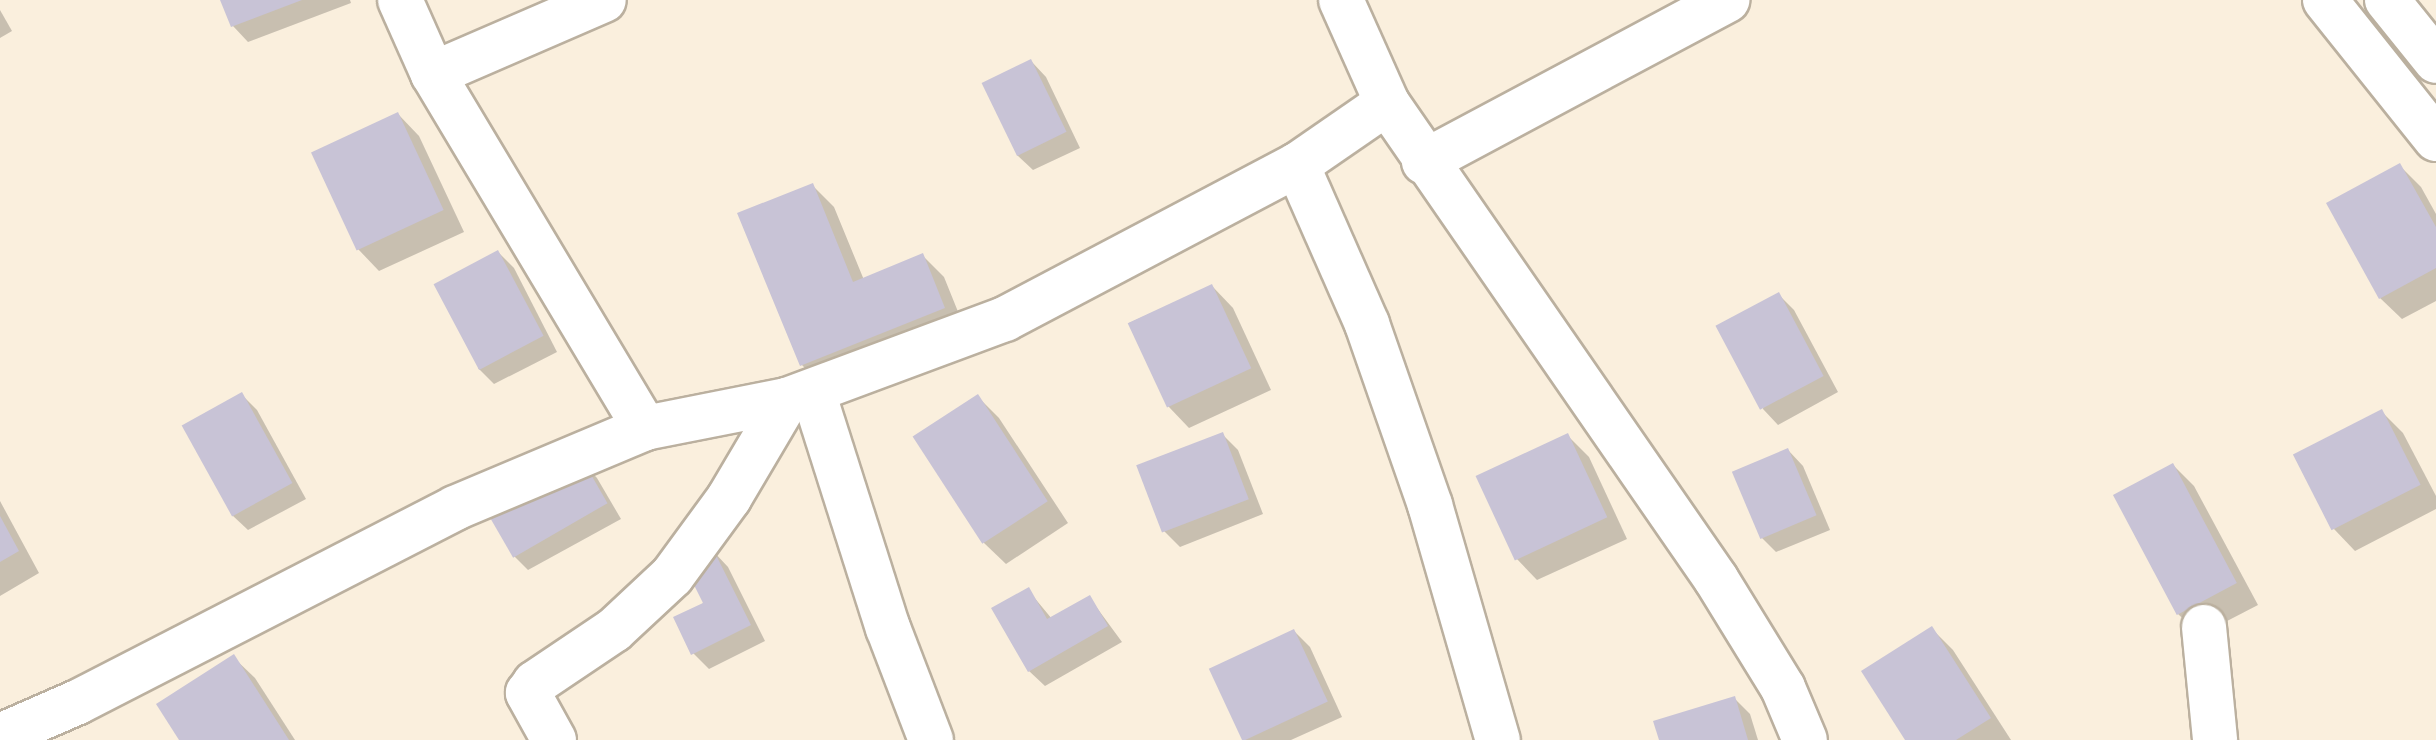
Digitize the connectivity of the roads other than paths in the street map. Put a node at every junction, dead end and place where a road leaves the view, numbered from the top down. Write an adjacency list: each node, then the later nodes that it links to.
1 (400, 0): 8 (street)
2 (604, 0): 8 (street)
3 (1341, 0): 9 (street)
4 (1728, 0): 11 (street)
5 (2325, 0): 10 (street)
6 (2387, 0): 7 (street)
7 (2436, 61)
8 (433, 74): 14 (street)
9 (1387, 103): 11 (street); 12 (street)
10 (2436, 139)
11 (1424, 162): 20 (street)
12 (1297, 165): 13 (street); 19 (street)
13 (800, 396): 14 (street); 17 (street); 18 (street)
14 (645, 428): 16 (street)
15 (2204, 627): 21 (street)
16 (0, 736)
17 (554, 740)
18 (931, 740)
19 (1498, 740)
20 (1805, 740)
21 (2215, 740)

